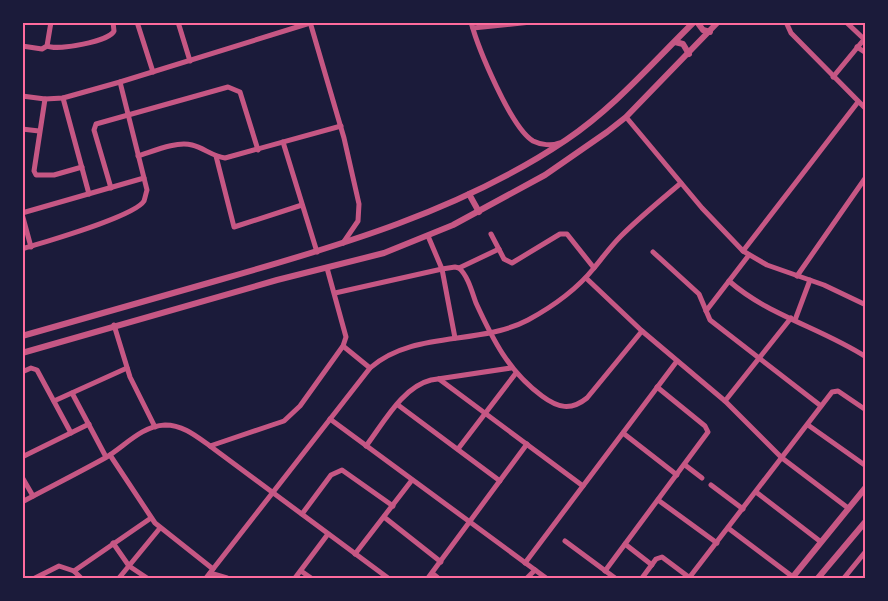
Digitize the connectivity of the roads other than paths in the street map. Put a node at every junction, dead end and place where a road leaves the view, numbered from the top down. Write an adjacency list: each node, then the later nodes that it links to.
1 (51, 22): 16 (street)
2 (113, 22): 16 (street)
3 (137, 22): 21 (street)
4 (178, 22): 20 (street)
5 (531, 22): 11 (street)
6 (696, 22): 12 (street); 14 (street)
7 (718, 22): 12 (street)
8 (786, 22): 22 (street)
9 (846, 22): 13 (street)
10 (310, 23): 20 (street); 31 (street)
11 (472, 25): 34 (street)
12 (710, 32): 18 (street)
13 (865, 38): 17 (street)
14 (675, 42): 18 (street); 34 (street)
15 (22, 46): 16 (street)
16 (47, 46)
17 (857, 47): 19 (street); 22 (street)
18 (689, 54): 30 (street)
19 (866, 54)
20 (190, 60): 21 (street)
21 (152, 72): 23 (street)
22 (833, 77): 27 (street)
23 (120, 82): 25 (street); 29 (street)
24 (22, 96): 26 (street)
25 (62, 98): 26 (street); 39 (street)
26 (45, 99): 33 (street)
27 (858, 102): 28 (street); 55 (street)
28 (866, 109)
29 (128, 115): 36 (street); 37 (street); 43 (street)
30 (626, 117): 42 (street); 47 (street)
31 (341, 126): 35 (street); 51 (street)
32 (22, 129): 33 (street)
33 (39, 131): 39 (street)
34 (566, 140): 45 (street)
35 (283, 142): 36 (street); 46 (street)
36 (258, 150): 38 (street)
37 (138, 156): 38 (street); 41 (street)
38 (216, 156): 46 (street)
39 (82, 167): 44 (street)
40 (866, 177): 63 (street)
41 (144, 178): 43 (street); 52 (street)
42 (682, 183): 55 (street); 61 (street)
43 (111, 188): 44 (street)
44 (89, 194): 48 (street)
45 (469, 194): 47 (street); 51 (street)
46 (302, 206): 56 (street)
47 (479, 212): 50 (street)
48 (22, 213): 52 (street)
49 (491, 234): 54 (street)
50 (428, 236): 59 (street); 62 (street)
51 (343, 243): 56 (street)
52 (30, 247): 53 (street)
53 (22, 249)
54 (499, 249): 60 (street); 61 (street)
55 (743, 251): 58 (street)
56 (318, 252): 74 (street)
57 (653, 252): 69 (street)
58 (749, 255): 63 (street); 66 (street)
59 (327, 268): 67 (street); 71 (street)
60 (459, 268): 62 (street); 73 (street)
61 (594, 268): 64 (street)
62 (442, 269): 67 (street); 75 (street)
63 (797, 276): 65 (street)
64 (586, 278): 72 (street); 73 (street)
65 (810, 280): 68 (street); 70 (street)
66 (729, 281): 69 (street); 70 (street)
67 (334, 293): 76 (street)
68 (866, 305)
69 (706, 311): 79 (street)
70 (793, 319): 78 (street); 79 (street)
71 (114, 326): 77 (street); 81 (street)
72 (642, 331): 80 (street); 83 (street)
73 (490, 333): 75 (street); 83 (street)
74 (22, 336)
75 (455, 338): 82 (street)
76 (343, 346): 82 (street); 101 (street)
77 (22, 353)
78 (866, 357)
79 (759, 359): 88 (street); 91 (street)
80 (677, 361): 86 (street); 88 (street)
81 (127, 368): 87 (street); 97 (street)
82 (370, 368): 94 (street)
83 (514, 371): 85 (street); 93 (street)
84 (22, 372): 89 (street)
85 (439, 379): 90 (street); 93 (street)
86 (657, 387): 99 (street); 107 (street)
87 (72, 393): 89 (street); 95 (street)
88 (725, 401): 106 (street)
89 (54, 402): 98 (street)
90 (398, 405): 102 (street); 103 (street)
91 (821, 406): 92 (street); 96 (street)
92 (866, 410)
93 (485, 414): 100 (street); 103 (street)
94 (330, 419): 102 (street); 117 (street)
95 (89, 424): 98 (street); 104 (street)
96 (808, 424): 106 (street); 108 (street)
97 (155, 426): 101 (street); 104 (street)
98 (71, 433): 105 (street)
99 (622, 433): 109 (street); 115 (street)
100 (527, 444): 113 (street); 115 (street)
101 (210, 446): 117 (street)
102 (366, 446): 112 (street)
103 (458, 449): 113 (street)
104 (108, 456): 119 (street); 127 (street)
105 (22, 458)
106 (782, 458): 118 (street); 124 (street)
107 (684, 465): 109 (street); 111 (street)
108 (866, 466)
109 (677, 475): 120 (street)
110 (22, 477): 119 (street)
111 (702, 478)
112 (412, 480): 122 (street); 129 (street)
113 (500, 481): 129 (street)
114 (711, 485): 123 (street)
115 (583, 486): 141 (street)
116 (866, 487): 124 (street)
117 (273, 492): 125 (street); 146 (street)
118 (756, 492): 123 (street); 135 (street)
119 (33, 496): 121 (street)
120 (658, 500): 134 (street); 137 (street)
121 (22, 502)
122 (392, 506): 125 (street); 126 (street)
123 (743, 508): 131 (street)
124 (848, 508): 135 (street)
125 (302, 514): 132 (street)
126 (384, 517): 139 (street); 140 (street)
127 (151, 518): 130 (street); 136 (street)
128 (866, 521): 167 (street)
129 (470, 523): 140 (street); 141 (street)
130 (160, 528): 143 (street); 146 (street)
131 (728, 528): 134 (street); 166 (street)
132 (328, 534): 139 (street); 147 (street)
133 (565, 541): 148 (street)
134 (717, 542): 165 (street)
135 (821, 542): 166 (street)
136 (114, 544): 143 (street); 145 (street)
137 (625, 544): 142 (street); 148 (street)
138 (866, 551): 168 (street)
139 (355, 554): 158 (street)
140 (441, 562): 149 (street)
141 (526, 563): 144 (street)
142 (652, 564): 164 (street); 165 (street)
143 (129, 566): 152 (street); 153 (street)
144 (534, 570): 161 (street); 162 (street)
145 (74, 571): 150 (street); 151 (street)
146 (212, 571): 154 (street); 155 (street)
147 (301, 571): 156 (street); 157 (street)
148 (605, 571): 163 (street)
149 (432, 573): 159 (street); 160 (street)
150 (35, 578)
151 (81, 578)
152 (119, 578)
153 (147, 578)
154 (206, 578)
155 (227, 578)
156 (295, 578)
157 (311, 578)
158 (386, 578)
159 (428, 578)
160 (438, 578)
161 (527, 578)
162 (546, 578)
163 (615, 578)
164 (642, 578)
165 (690, 578)
166 (792, 578)
167 (818, 578)
168 (844, 578)

